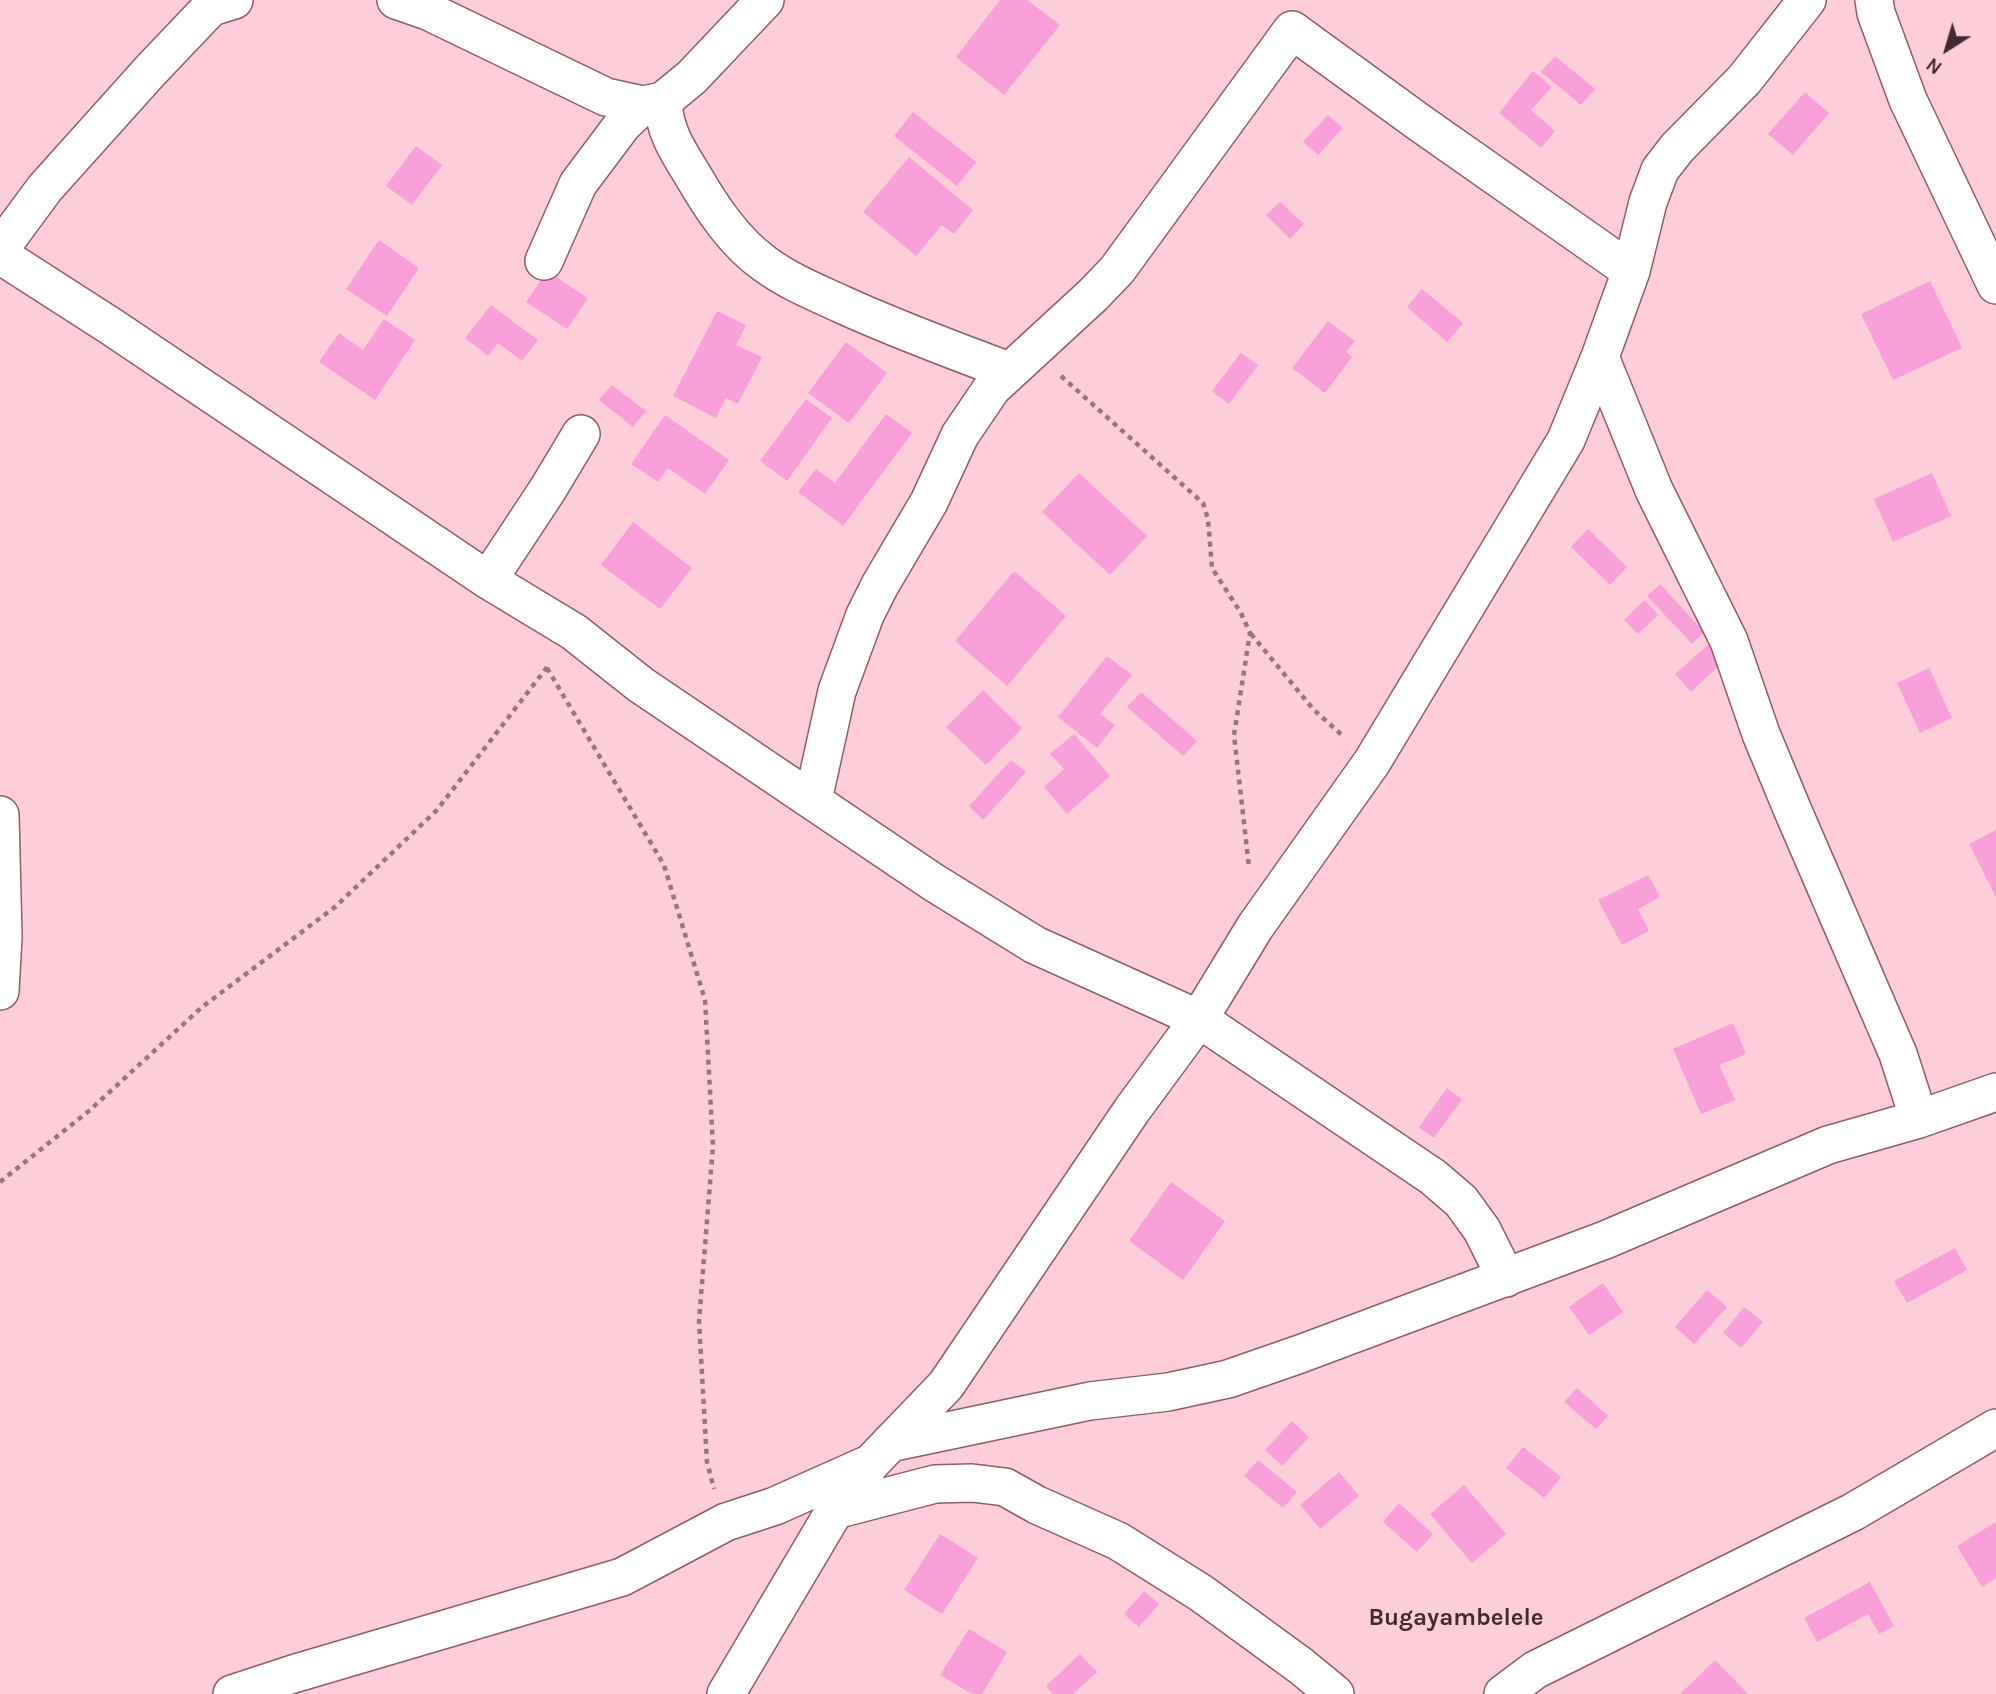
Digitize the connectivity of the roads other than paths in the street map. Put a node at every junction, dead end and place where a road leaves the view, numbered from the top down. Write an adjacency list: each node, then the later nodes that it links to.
1 (396, 0): 6 (street)
2 (765, 0): 6 (street)
3 (1807, 0): 10 (street)
4 (1874, 0): 11 (street)
5 (219, 2): 7 (street)
6 (653, 103): 9 (street); 13 (street)
7 (0, 249)
8 (0, 256): 15 (street)
9 (544, 261)
10 (1631, 271): 12 (street); 13 (street)
11 (1996, 285)
12 (1600, 357): 19 (street); 21 (street)
13 (1020, 360): 16 (street)
14 (581, 434): 15 (street)
15 (488, 580): 16 (street)
16 (813, 800): 19 (street)
17 (0, 815): 18 (street)
18 (0, 991)
19 (1199, 1019): 22 (street); 24 (street)
20 (1996, 1092): 21 (street)
21 (1919, 1119): 22 (street)
22 (1506, 1278): 24 (street)
23 (1996, 1428): 26 (street)
24 (881, 1453): 25 (street); 27 (street)
25 (835, 1510): 28 (street); 29 (street)
26 (1547, 1682): 30 (street)
27 (232, 1694)
28 (726, 1694)
29 (1335, 1694)
30 (1503, 1694)

